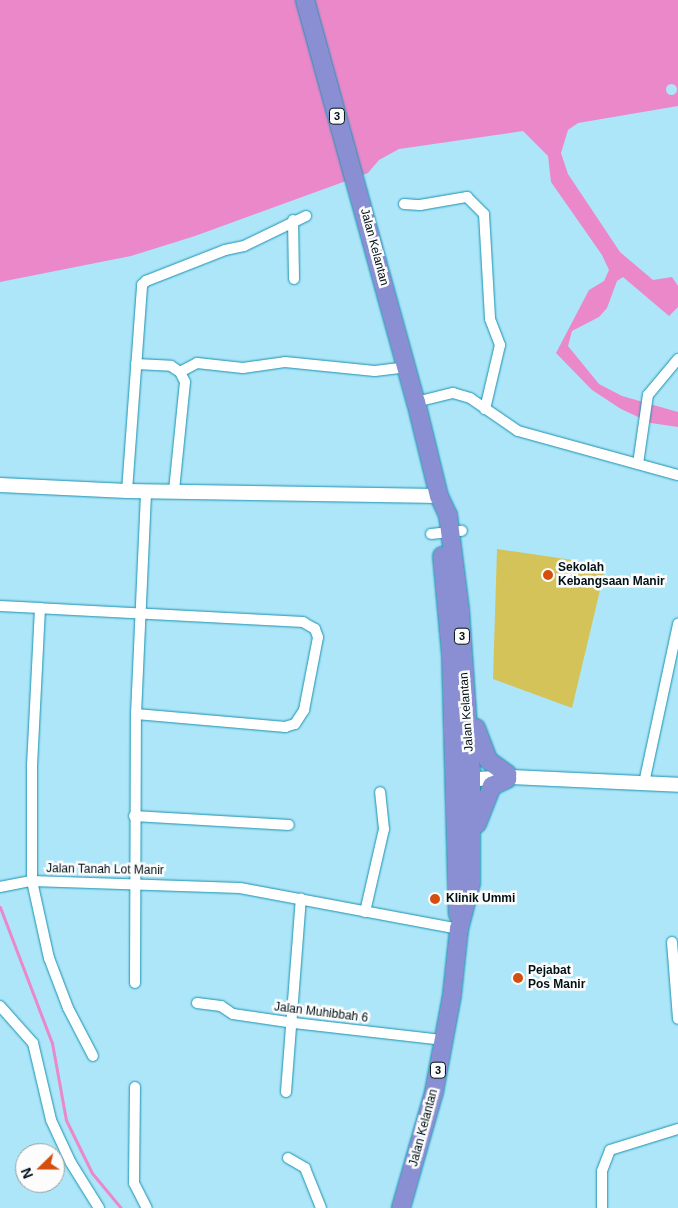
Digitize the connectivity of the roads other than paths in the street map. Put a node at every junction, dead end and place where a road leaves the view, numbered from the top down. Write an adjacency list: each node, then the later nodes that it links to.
1 (305, 0): 8 (highway, Jalan Kelantan / 3)
2 (404, 204): 11 (street)
3 (306, 216): 4 (street)
4 (293, 220): 5 (street); 7 (street)
5 (294, 279)
6 (678, 359): 12 (street)
7 (136, 364): 9 (street); 15 (street)
8 (406, 367): 9 (street); 10 (highway, Jalan Kelantan / 3)
9 (180, 372): 17 (street)
10 (416, 402): 11 (street); 18 (highway, Jalan Kelantan / 3)
11 (485, 409): 12 (street)
12 (638, 464): 13 (street)
13 (678, 475)
14 (0, 485): 15 (street)
15 (127, 491): 16 (street)
16 (146, 491): 17 (street); 22 (street)
17 (174, 491): 18 (street)
18 (439, 496): 19 (highway, Jalan Kelantan / 3)
19 (445, 532): 24 (highway, Jalan Kelantan / 3); 26 (highway, Jalan Kelantan / 3)
20 (0, 606): 21 (street)
21 (40, 608): 22 (street); 34 (street, Jalan Tanah Lot Manir)
22 (142, 611): 25 (street); 25 (street)
23 (678, 624): 28 (street)
24 (464, 656): 26 (highway, Jalan Kelantan / 3); 27 (highway)
25 (136, 714): 31 (street)
26 (464, 776): 27 (street); 33 (highway, Jalan Kelantan / 3); 39 (highway, Jalan Kelantan / 3)
27 (508, 776): 28 (street); 33 (highway)
28 (644, 784): 29 (street)
29 (678, 785)
30 (380, 792): 38 (street)
31 (134, 816): 32 (street); 35 (street)
32 (289, 826)
33 (473, 839): 39 (highway, Jalan Kelantan / 3)
34 (32, 881): 35 (street, Jalan Tanah Lot Manir); 36 (street); 47 (street)
35 (135, 882): 37 (street, Jalan Tanah Lot Manir); 41 (street)
36 (4, 886)
37 (301, 899): 38 (street, Jalan Tanah Lot Manir); 45 (street)
38 (365, 912): 39 (street, Jalan Tanah Lot Manir)
39 (459, 929): 46 (highway, Jalan Kelantan / 3)
40 (672, 942): 44 (street)
41 (135, 983)
42 (197, 1003): 45 (street, Jalan Muhibbah 6)
43 (0, 1006): 52 (street)
44 (678, 1019)
45 (294, 1023): 46 (street, Jalan Muhibbah 6); 49 (street)
46 (444, 1040): 55 (highway, Jalan Kelantan / 3)
47 (93, 1056)
48 (135, 1087): 53 (street)
49 (286, 1092)
50 (678, 1129): 56 (street)
51 (288, 1158): 54 (street)
52 (99, 1208)
53 (147, 1208)
54 (321, 1208)
55 (401, 1208)
56 (602, 1208)

